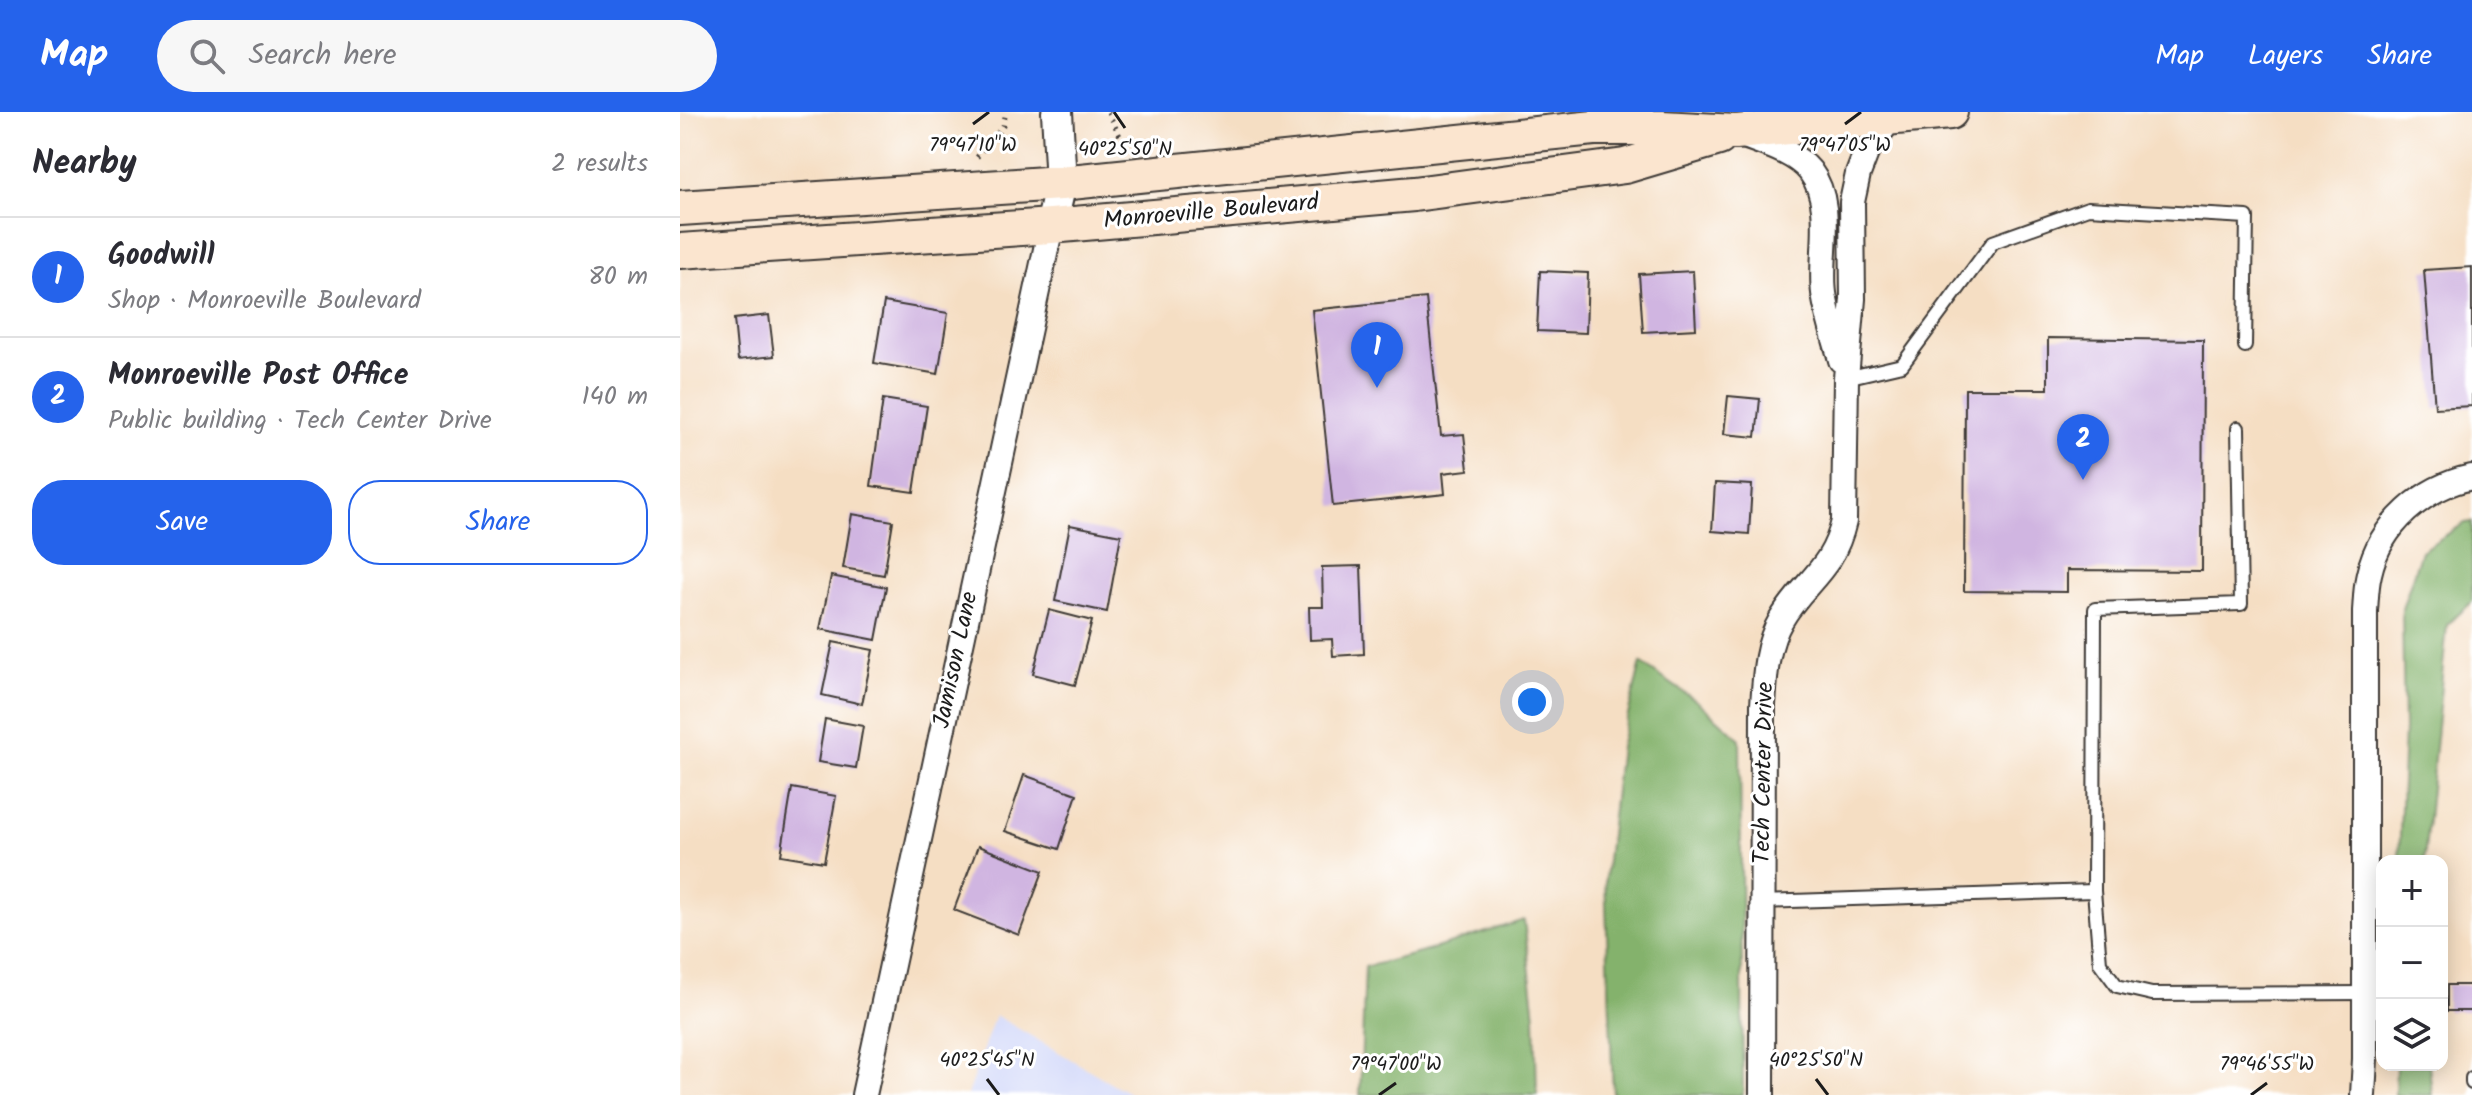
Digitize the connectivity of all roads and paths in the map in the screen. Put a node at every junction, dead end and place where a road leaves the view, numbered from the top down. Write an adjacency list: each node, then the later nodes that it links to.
1 (1006, 112): 8 (path)
2 (1057, 112): 9 (street)
3 (1108, 112): 7 (path)
4 (1950, 112): 5 (main road, Monroeville Boulevard)
5 (1891, 117): 6 (main road, Monroeville Boulevard); 14 (street, Tech Center Drive)
6 (1736, 127): 9 (main road, Monroeville Boulevard); 11 (main road, Monroeville Boulevard); 14 (street, Tech Center Drive)
7 (1122, 140)
8 (976, 159)
9 (1061, 183): 10 (main road, Monroeville Boulevard); 11 (street)
10 (680, 208)
11 (1051, 226): 12 (main road, Monroeville Boulevard); 20 (street, Jamison Lane)
12 (680, 251)
13 (2245, 346): 14 (lane)
14 (1846, 378): 18 (street, Tech Center Drive)
15 (2238, 428): 17 (lane)
16 (2472, 477): 19 (street)
17 (2094, 891): 18 (lane); 19 (lane)
18 (1762, 902): 21 (street, Tech Center Drive)
19 (2365, 993): 22 (street)
20 (864, 1095)
21 (1762, 1095)
22 (2363, 1095)

